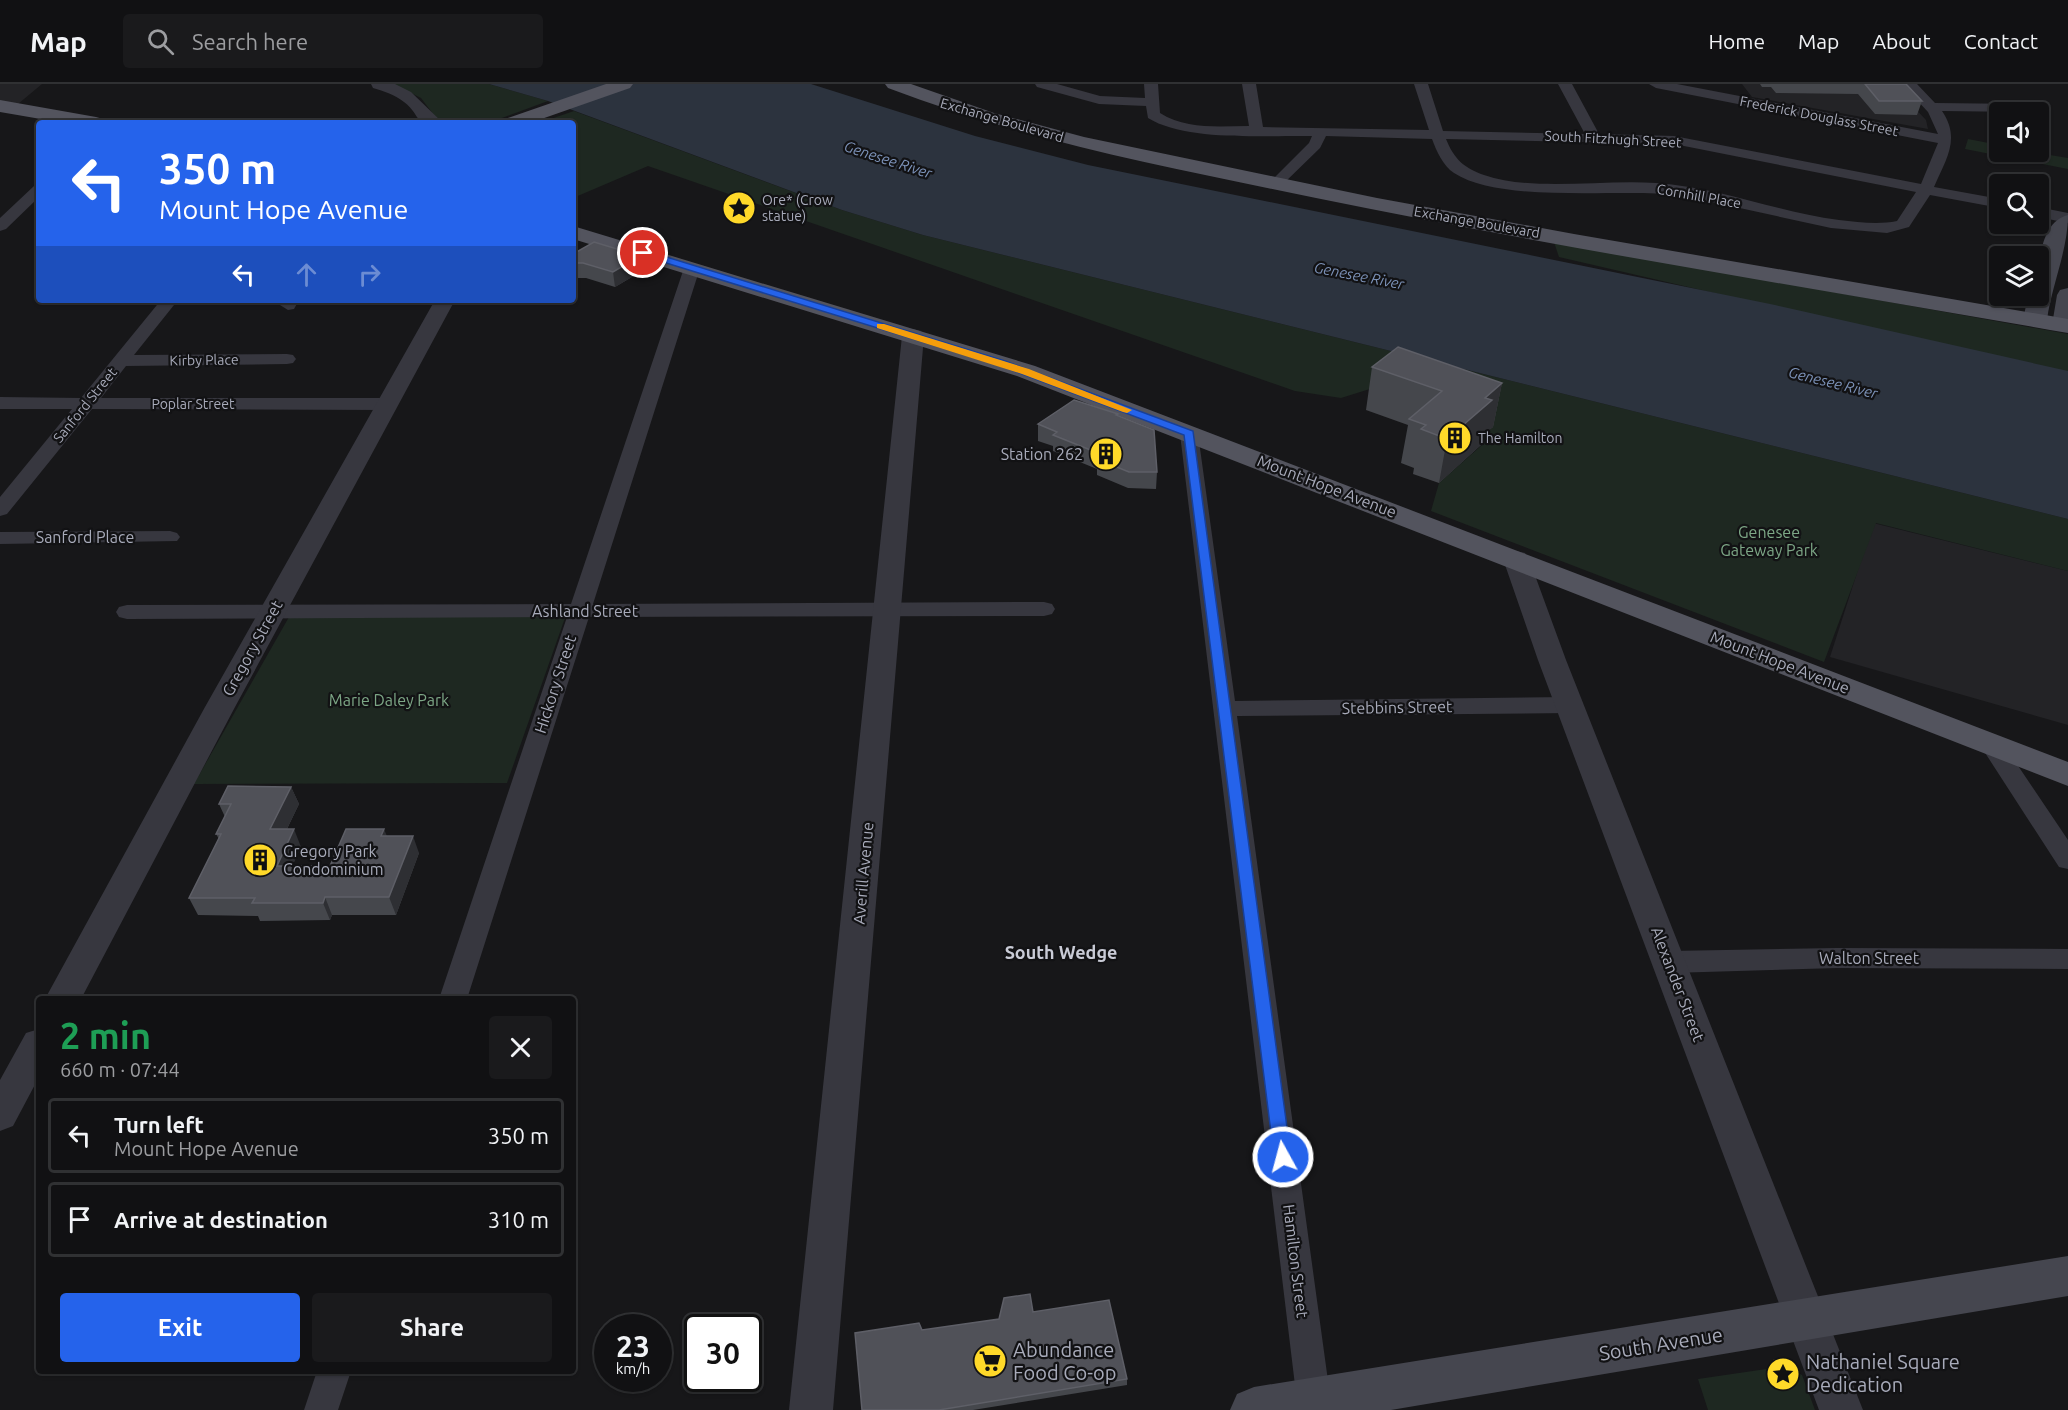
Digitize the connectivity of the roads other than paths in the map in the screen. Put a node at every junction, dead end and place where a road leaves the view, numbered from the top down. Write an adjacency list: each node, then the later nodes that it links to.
1 (379, 84): 19 (street)
2 (624, 84): 20 (main road)
3 (894, 84): 26 (main road, Exchange Boulevard)
4 (922, 84): 26 (main road, Exchange Boulevard)
5 (1042, 84): 14 (street)
6 (1151, 84): 14 (street)
7 (1249, 84): 21 (street)
8 (1421, 84): 23 (street, Cornhill Place)
9 (1565, 84): 24 (street)
10 (1656, 84): 13 (street, Frederick Douglass Street)
11 (1727, 84): 13 (street)
12 (1909, 84): 16 (street)
13 (1738, 100): 25 (street, Frederick Douglass Street)
14 (1151, 102): 21 (street, South Fitzhugh Street)
15 (0, 106): 18 (main road)
16 (1932, 107): 17 (street); 25 (street)
17 (1989, 108)
18 (79, 120)
19 (425, 120)
20 (521, 120)
21 (1257, 131): 22 (street, South Fitzhugh Street)
22 (1318, 132): 23 (street, South Fitzhugh Street); 26 (street)
23 (1439, 134): 24 (street, South Fitzhugh Street); 27 (street, Cornhill Place)
24 (1593, 136): 27 (street, South Fitzhugh Street)
25 (1946, 141): 27 (street, Cornhill Place)
26 (1280, 179): 37 (main road, Exchange Boulevard)
27 (1926, 189): 29 (street, South Fitzhugh Street)
28 (36, 192): 32 (street)
29 (1989, 202)
30 (2049, 215): 31 (street)
31 (2068, 220): 37 (main road)
32 (0, 226)
33 (576, 233): 34 (main road, Mount Hope Avenue)
34 (692, 268): 39 (main road, Mount Hope Avenue); 51 (street, Hickory Street)
35 (168, 303): 41 (street, Sanford Street)
36 (443, 303): 44 (street, Gregory Street)
37 (2035, 315): 38 (main road, Exchange Boulevard)
38 (2067, 316)
39 (913, 336): 45 (main road, Mount Hope Avenue); 52 (street, Averill Avenue)
40 (287, 359): 41 (street, Kirby Place)
41 (120, 361): 43 (street, Sanford Street)
42 (0, 403): 43 (street, Poplar Street)
43 (86, 403): 44 (street, Poplar Street); 46 (street, Sanford Street)
44 (387, 404): 54 (street, Gregory Street)
45 (1189, 434): 49 (main road, Mount Hope Avenue); 56 (street, Hamilton Street)
46 (0, 510)
47 (170, 537): 48 (street, Sanford Place)
48 (0, 538)
49 (1516, 559): 55 (street, Alexander Street); 57 (main road, Mount Hope Avenue)
50 (1044, 609): 52 (street, Ashland Street)
51 (578, 610): 52 (street, Ashland Street); 54 (street, Ashland Street); 63 (street, Hickory Street)
52 (888, 610): 71 (street, Averill Avenue)
53 (127, 612): 54 (street, Ashland Street)
54 (271, 613): 62 (street, Gregory Street)
55 (1570, 705): 56 (street, Stebbins Street); 61 (street, Alexander Street)
56 (1225, 709): 69 (street, Hamilton Street)
57 (1992, 745): 58 (main road, Mount Hope Avenue); 59 (street)
58 (2068, 775)
59 (2068, 860)
60 (2068, 959): 61 (street, Walton Street)
61 (1670, 962): 67 (street, Alexander Street)
62 (65, 996)
63 (454, 996)
64 (36, 1049): 65 (street)
65 (0, 1115)
66 (2068, 1276): 67 (main road, South Avenue)
67 (1806, 1321): 69 (main road, South Avenue); 73 (street, Alexander Street)
68 (333, 1374): 70 (street)
69 (1315, 1405): 72 (main road, South Avenue)
70 (321, 1410)
71 (811, 1410)
72 (1254, 1410)
73 (1841, 1410)

